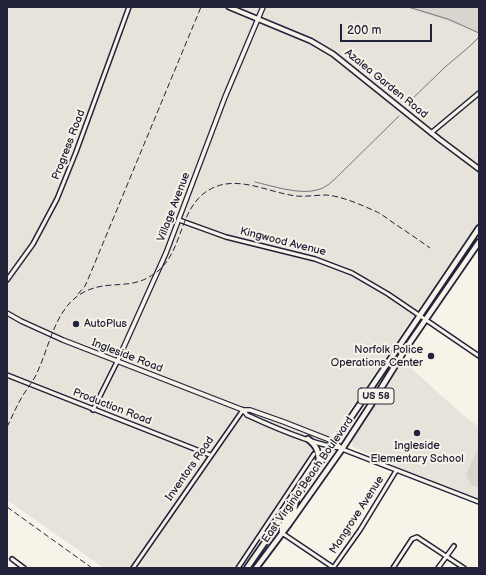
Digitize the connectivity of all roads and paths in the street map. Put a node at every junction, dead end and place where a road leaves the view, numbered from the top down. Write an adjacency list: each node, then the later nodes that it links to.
1 (129, 7): 11 (street, Progress Road)
2 (229, 7): 4 (main road, Azalea Garden Road)
3 (264, 7): 4 (street, Village Avenue)
4 (258, 19): 6 (main road, Azalea Garden Road); 8 (street, Village Avenue)
5 (479, 93): 6 (street)
6 (431, 133): 7 (main road, Azalea Garden Road)
7 (479, 169)
8 (179, 220): 13 (street, Kingwood Avenue); 16 (street, Village Avenue)
9 (479, 228): 13 (main road, East Virginia Beach Boulevard / US 58)
10 (479, 243): 14 (main road, East Virginia Beach Boulevard / US 58)
11 (7, 280)
12 (7, 313): 16 (street, Ingleside Road)
13 (419, 315): 14 (street, Kingwood Avenue); 21 (main road, East Virginia Beach Boulevard / US 58)
14 (425, 320): 15 (street, Kingwood Avenue); 23 (main road, East Virginia Beach Boulevard / US 58)
15 (479, 356)
16 (117, 362): 18 (street, Village Avenue); 19 (street, Ingleside Road)
17 (7, 375): 18 (street, Production Road)
18 (93, 410): 25 (street, Production Road)
19 (243, 410): 20 (street, Ingleside Road); 21 (street, Ingleside Road); 25 (street, Inventors Road)
20 (308, 439): 22 (street, Ingleside Road); 26 (main road)
21 (335, 442): 22 (main road, East Virginia Beach Boulevard / US 58); 23 (street, Ingleside Road)
22 (331, 447): 23 (street, Ingleside Road); 26 (main road, East Virginia Beach Boulevard / US 58)
23 (342, 449): 27 (street, Ingleside Road); 32 (main road, East Virginia Beach Boulevard / US 58)
24 (314, 454): 30 (street, East Virginia Beach Boulevard)
25 (210, 456): 38 (street, Inventors Road)
26 (319, 464): 28 (main road, East Virginia Beach Boulevard / US 58)
27 (396, 471): 29 (street, Ingleside Road); 42 (street, Mangrove Avenue)
28 (296, 498): 31 (main road, East Virginia Beach Boulevard / US 58); 32 (main road)
29 (479, 502)
30 (271, 519): 31 (street, East Virginia Beach Boulevard); 39 (street, East Virginia Beach Boulevard)
31 (279, 524): 33 (main road, East Virginia Beach Boulevard / US 58)
32 (282, 533): 33 (main road); 41 (main road, East Virginia Beach Boulevard / US 58); 42 (street)
33 (270, 536): 40 (main road, East Virginia Beach Boulevard / US 58)
34 (454, 546): 35 (street)
35 (447, 556): 43 (street); 44 (street); 45 (street)
36 (12, 560): 37 (street)
37 (24, 568)
38 (133, 568)
39 (238, 568)
40 (247, 568)
41 (256, 568)
42 (333, 568)
43 (393, 568)
44 (438, 568)
45 (464, 568)

